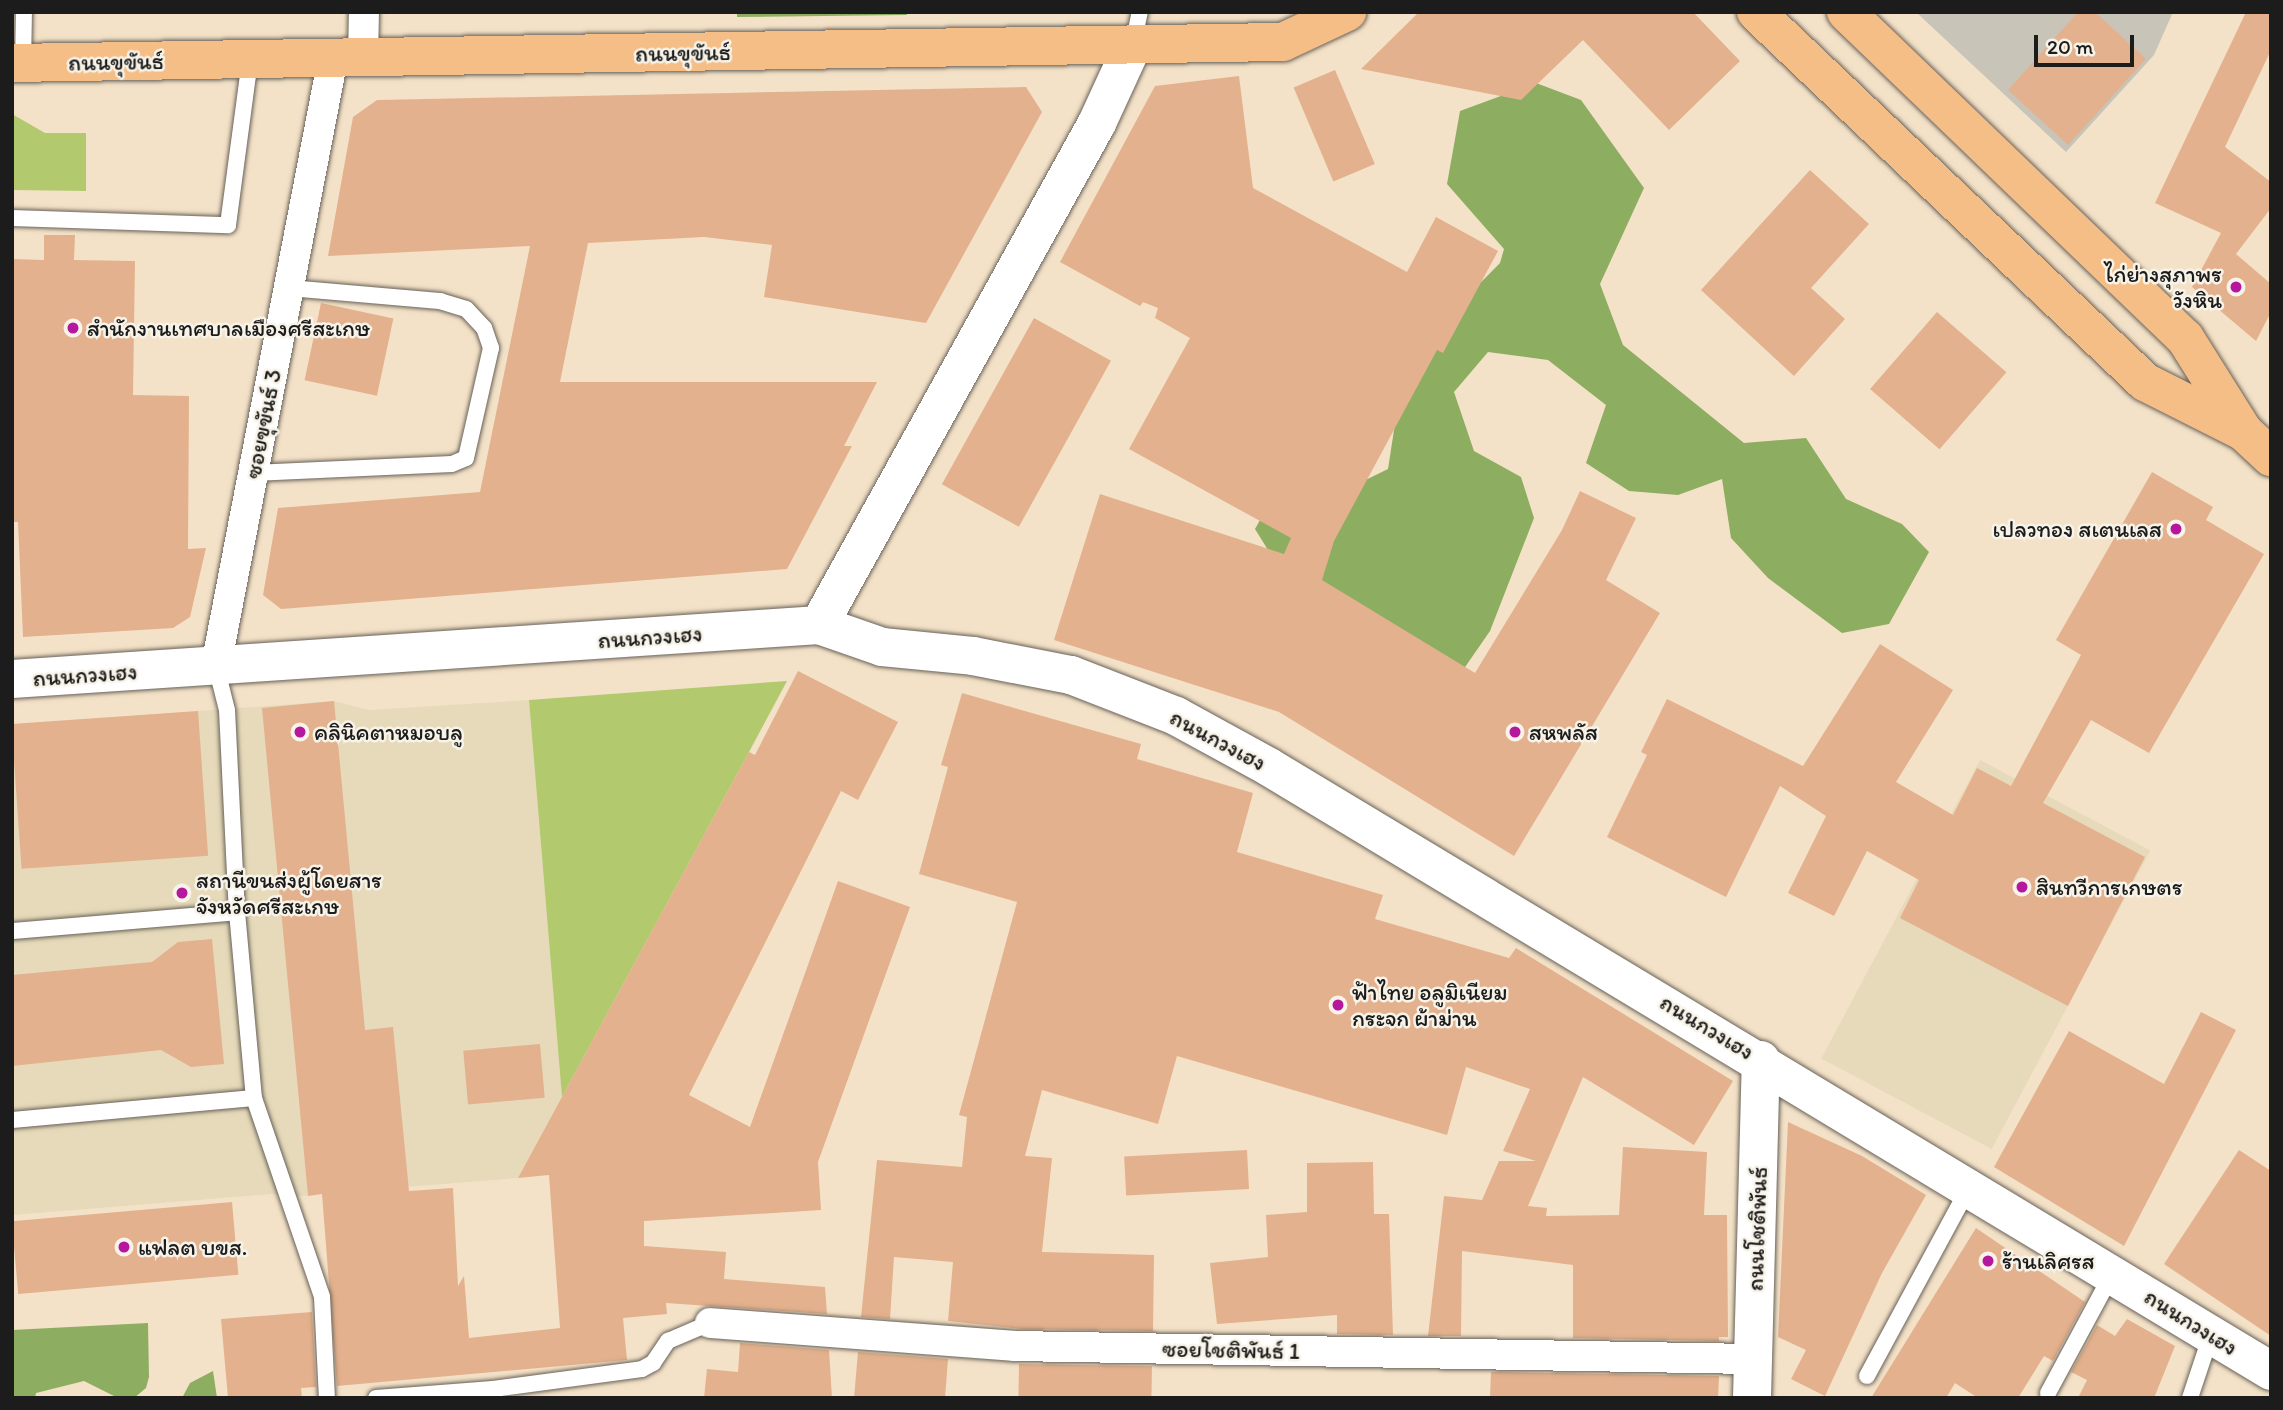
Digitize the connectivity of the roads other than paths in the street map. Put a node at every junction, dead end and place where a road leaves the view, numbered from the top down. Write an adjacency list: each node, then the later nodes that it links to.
1 (24, 12): 9 (lane)
2 (364, 12): 7 (street, ซอยขุขันธ์ 3)
3 (1347, 12): 6 (main road, ถนนขุขันธ์)
4 (1756, 12): 12 (main road)
5 (1846, 12): 12 (main road)
6 (1136, 29): 7 (main road, ถนนขุขันธ์); 14 (street)
7 (348, 58): 8 (main road, ถนนขุขันธ์); 11 (street, ซอยขุขันธ์ 3)
8 (250, 60): 9 (main road, ถนนขุขันธ์); 10 (lane)
9 (18, 63)
10 (12, 218)
11 (289, 288): 13 (street, ซอยขุขันธ์ 3); 13 (lane)
12 (2258, 445)
13 (253, 473): 15 (street, ซอยขุขันธ์ 3)
14 (819, 625): 15 (street, ถนนกวงเฮง); 19 (street, ถนนกวงเฮง)
15 (216, 666): 16 (street, ถนนกวงเฮง); 17 (lane)
16 (12, 680)
17 (237, 912): 18 (lane); 20 (lane)
18 (12, 931)
19 (1761, 1060): 22 (street, ถนนกวงเฮง); 26 (street, ถนนโชติพันธ์)
20 (254, 1098): 21 (lane); 30 (lane)
21 (12, 1120)
22 (1969, 1186): 23 (street, ถนนกวงเฮง); 28 (lane)
23 (2112, 1274): 25 (street, ถนนกวงเฮง); 29 (lane)
24 (710, 1322): 26 (street, ซอยโชติพันธ์ 1); 31 (lane)
25 (2211, 1335): 27 (street, ถนนกวงเฮง); 33 (lane)
26 (1753, 1359): 32 (street, ถนนโชติพันธ์)
27 (2271, 1371)
28 (1867, 1376)
29 (2048, 1393)
30 (327, 1398)
31 (376, 1398)
32 (1752, 1398)
33 (2190, 1398)

